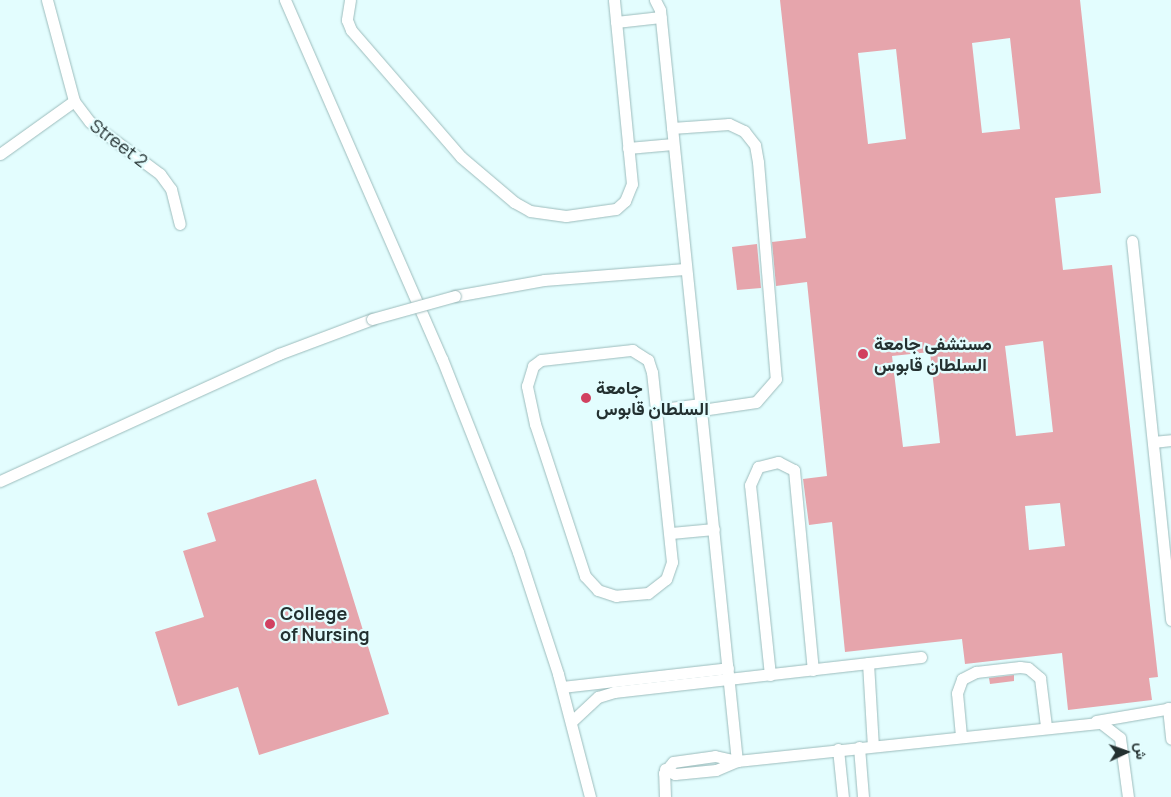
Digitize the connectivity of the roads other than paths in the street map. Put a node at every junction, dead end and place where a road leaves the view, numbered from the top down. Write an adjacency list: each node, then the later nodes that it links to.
1 (47, 0): 7 (lane, Street 2)
2 (285, 0): 28 (lane)
3 (350, 0): 10 (lane)
4 (614, 0): 6 (lane)
5 (660, 7): 6 (lane); 8 (lane)
6 (616, 22): 10 (lane)
7 (74, 100): 11 (lane); 12 (lane, Street 2)
8 (672, 128): 9 (lane); 15 (lane)
9 (673, 144): 10 (lane); 14 (lane)
10 (628, 148)
11 (0, 154)
12 (180, 224)
13 (1132, 241): 18 (lane)
14 (685, 269): 15 (lane); 19 (lane, bridge)
15 (701, 407): 16 (lane); 20 (lane)
16 (655, 410): 21 (lane); 21 (lane)
17 (1171, 440): 18 (lane)
18 (1153, 442): 22 (lane)
19 (0, 481)
20 (714, 529): 21 (lane); 26 (lane)
21 (671, 533)
22 (1171, 620)
23 (921, 657): 24 (lane)
24 (868, 663): 25 (lane); 35 (lane)
25 (813, 670): 27 (lane); 27 (lane)
26 (729, 674): 27 (lane); 28 (lane); 30 (lane); 38 (lane)
27 (770, 675)
28 (562, 687): 30 (lane)
29 (1170, 708): 31 (lane); 34 (lane)
30 (571, 722): 39 (lane)
31 (1088, 722): 32 (lane); 43 (lane)
32 (1046, 726): 33 (lane); 33 (lane)
33 (961, 736): 35 (lane)
34 (1171, 739)
35 (873, 746): 36 (lane)
36 (859, 747): 37 (lane); 42 (lane)
37 (838, 749): 38 (lane); 41 (lane)
38 (737, 760): 40 (lane)
39 (590, 797)
40 (665, 797)
41 (843, 797)
42 (864, 797)
43 (1128, 797)

